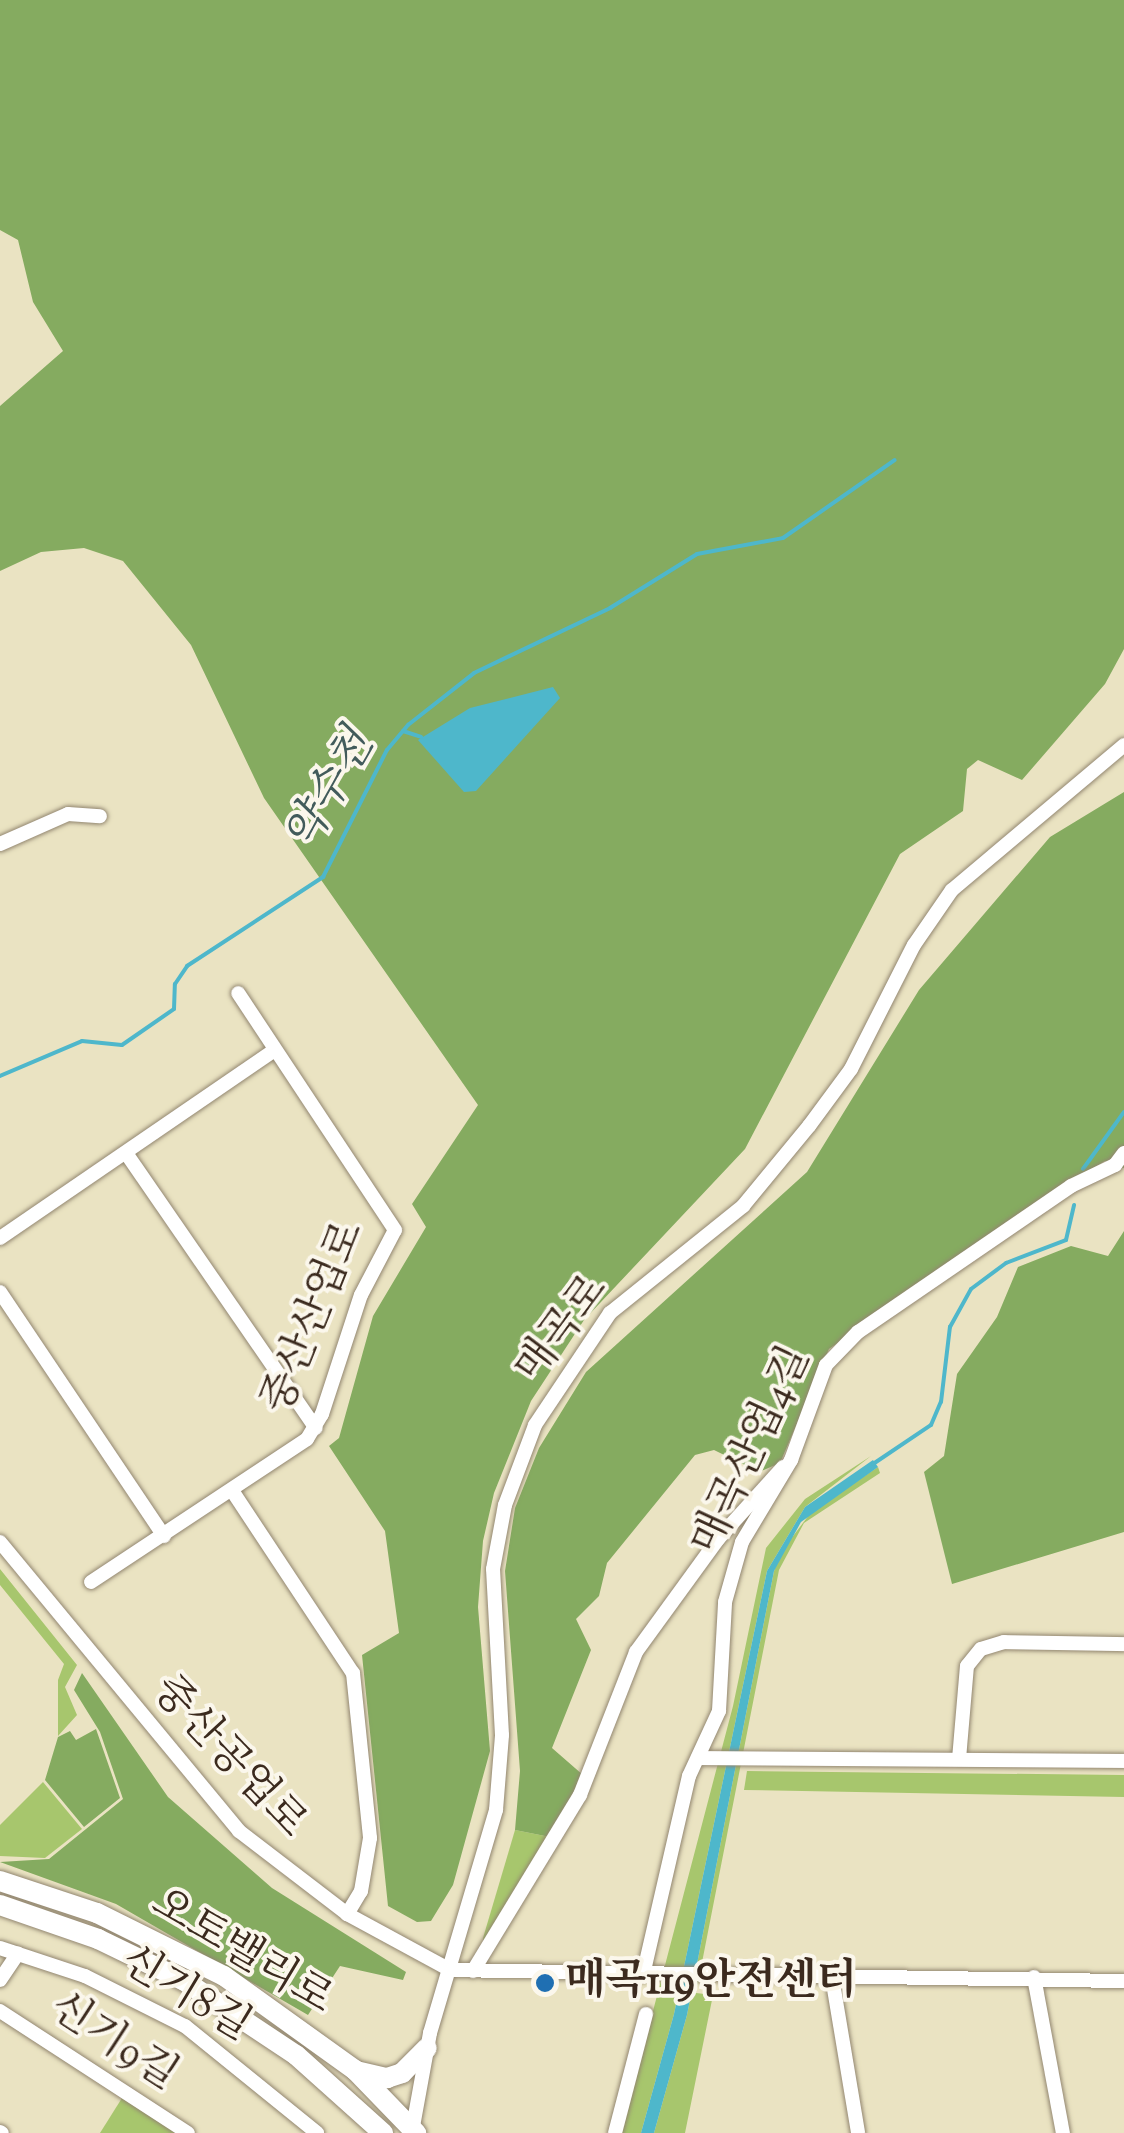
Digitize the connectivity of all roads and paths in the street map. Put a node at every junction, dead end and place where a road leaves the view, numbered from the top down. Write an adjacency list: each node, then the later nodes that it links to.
1 (1124, 744): 25 (street, 매곡로)
2 (100, 816): 3 (street)
3 (0, 844)
4 (238, 994): 5 (street, 중산산업로)
5 (276, 1050): 7 (street); 10 (street, 중산산업로)
6 (1124, 1152): 11 (street, 매곡산업4길)
7 (126, 1154): 8 (street); 10 (street)
8 (0, 1238)
9 (0, 1292): 13 (street)
10 (316, 1428): 12 (street, 중산산업로)
11 (791, 1460): 17 (street, 매곡산업4길); 26 (street)
12 (233, 1492): 13 (street, 중산산업로); 22 (street)
13 (164, 1536): 15 (street, 중산산업로)
14 (0, 1542): 22 (street, 중산공업로)
15 (91, 1582)
16 (1124, 1644): 18 (street)
17 (703, 1758): 18 (street); 27 (street, 매곡산업4길)
18 (958, 1759): 19 (street)
19 (1124, 1760)
20 (0, 1882): 35 (highway, 오토밸리로)
21 (0, 1905): 39 (highway, 오토밸리로)
22 (347, 1914): 25 (street, 중산공업로)
23 (0, 1948): 24 (street, 신기8길)
24 (18, 1953): 30 (street); 38 (street, 신기8길)
25 (450, 1970): 26 (street); 34 (street, 매곡로)
26 (473, 1972): 27 (street)
27 (650, 1975): 28 (street)
28 (832, 1977): 29 (street); 41 (street)
29 (1034, 1977): 31 (street); 42 (street)
30 (0, 1980)
31 (1124, 1981)
32 (0, 2011): 37 (street, 신기9길)
33 (646, 2014): 40 (street)
34 (427, 2048): 35 (highway); 36 (street, 매곡로)
35 (354, 2070): 36 (highway, 오토밸리로)
36 (413, 2132)
37 (188, 2133)
38 (317, 2133)
39 (383, 2133)
40 (615, 2133)
41 (858, 2133)
42 (1063, 2133)

